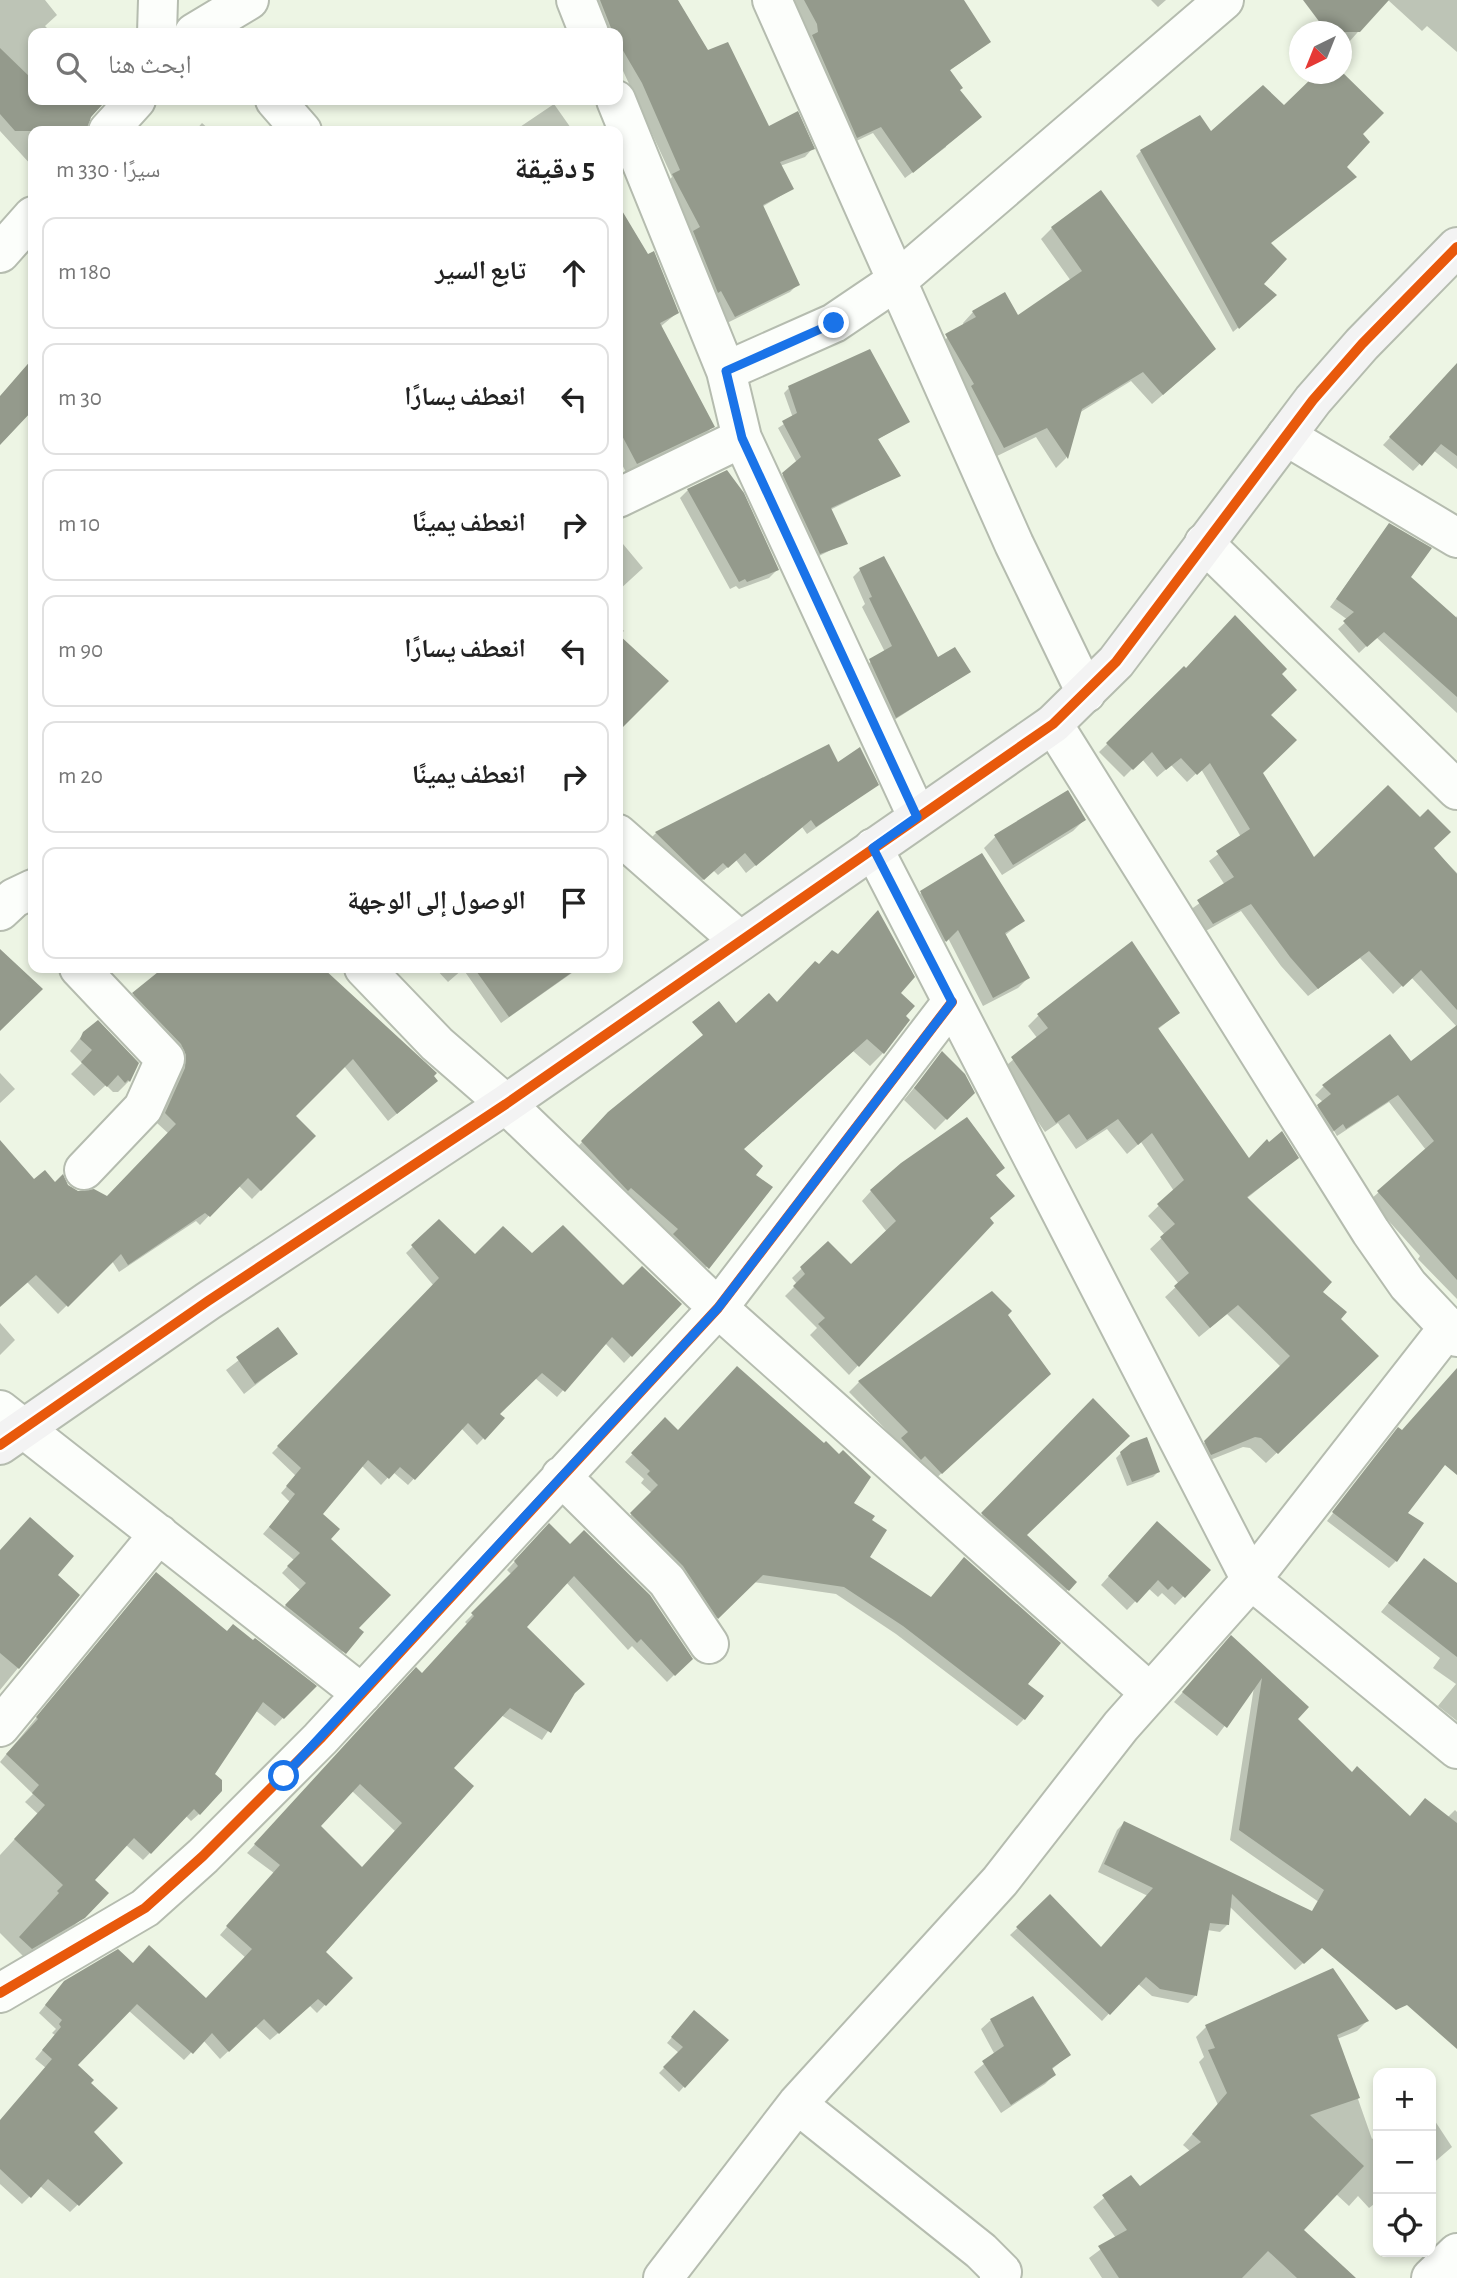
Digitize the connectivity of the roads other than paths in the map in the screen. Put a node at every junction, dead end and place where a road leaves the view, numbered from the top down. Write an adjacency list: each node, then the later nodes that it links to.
1 (158, 0): 6 (street)
2 (249, 0): 7 (street)
3 (576, 0): 8 (street)
4 (772, 0): 17 (street)
5 (1224, 0): 17 (street)
6 (157, 28)
7 (204, 28)
8 (587, 28)
9 (131, 105): 12 (street)
10 (279, 105): 13 (street)
11 (618, 105): 18 (street)
12 (113, 126)
13 (298, 126)
14 (28, 222): 16 (street)
15 (1457, 247): 19 (street)
16 (0, 253)
17 (899, 279): 18 (street); 24 (street)
18 (726, 371): 20 (street)
19 (1286, 436): 22 (street); 23 (street)
20 (742, 438): 21 (street); 27 (street)
21 (623, 496)
22 (1457, 538)
23 (1204, 543): 24 (street); 26 (street)
24 (1086, 693): 25 (street)
25 (1053, 724): 27 (street); 37 (street)
26 (1457, 790)
27 (917, 817): 29 (street)
28 (623, 838): 30 (street)
29 (873, 848): 30 (street); 33 (street)
30 (740, 941): 34 (street)
31 (84, 973): 35 (street)
32 (369, 973): 34 (street)
33 (952, 1002): 36 (street); 41 (street)
34 (506, 1104): 36 (street); 38 (street)
35 (84, 1170)
36 (718, 1308): 39 (street); 43 (street)
37 (1452, 1333): 41 (street)
38 (8, 1428): 40 (street)
39 (561, 1476): 42 (street); 44 (street)
40 (159, 1534): 44 (street); 45 (street)
41 (1251, 1580): 43 (street); 46 (street)
42 (709, 1644)
43 (1149, 1692): 48 (street)
44 (362, 1694): 47 (street)
45 (0, 1727)
46 (1457, 1749)
47 (0, 1993)
48 (797, 2104): 50 (street); 51 (street)
49 (1457, 2253): 52 (street)
50 (663, 2278)
51 (999, 2278)
52 (1431, 2278)

